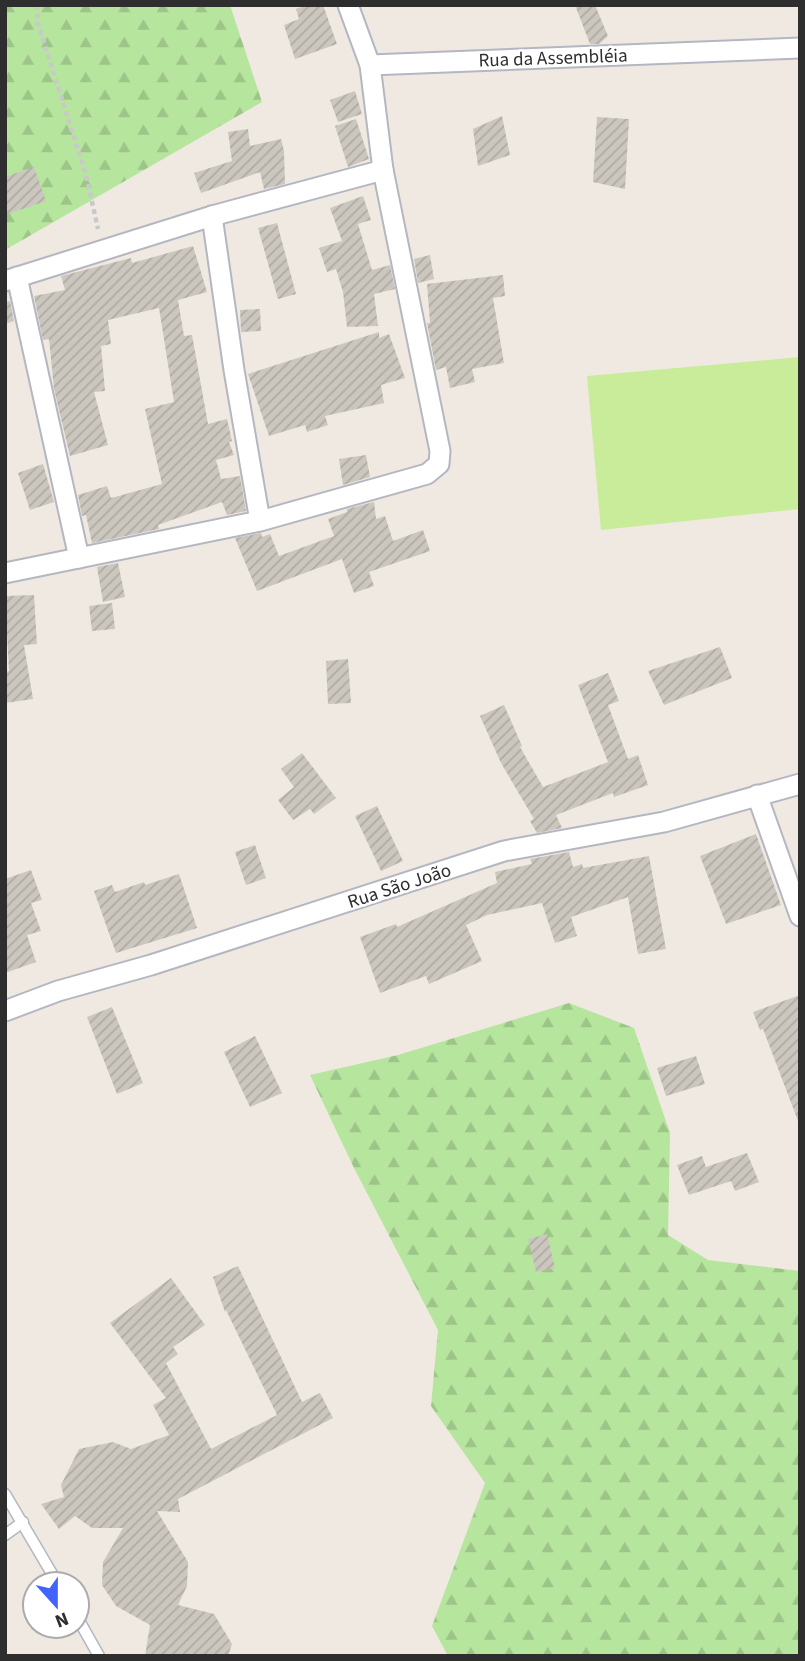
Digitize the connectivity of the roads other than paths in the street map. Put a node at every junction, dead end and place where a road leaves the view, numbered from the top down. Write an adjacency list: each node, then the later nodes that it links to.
1 (348, 5): 3 (street)
2 (800, 48): 3 (street, Rua da Assembléia)
3 (370, 65): 4 (street)
4 (383, 170): 5 (street); 7 (street)
5 (212, 216): 6 (street); 7 (street)
6 (11, 279): 8 (street)
7 (260, 521): 8 (street)
8 (79, 558): 9 (street)
9 (5, 573)
10 (800, 784): 11 (street, Rua São João)
11 (757, 795): 12 (street); 13 (street, Rua São João)
12 (800, 916)
13 (5, 1011)
14 (5, 1494): 15 (lane)
15 (23, 1522): 16 (lane); 17 (lane)
16 (5, 1535)
17 (50, 1570)
18 (90, 1640): 19 (lane)
19 (99, 1656)

